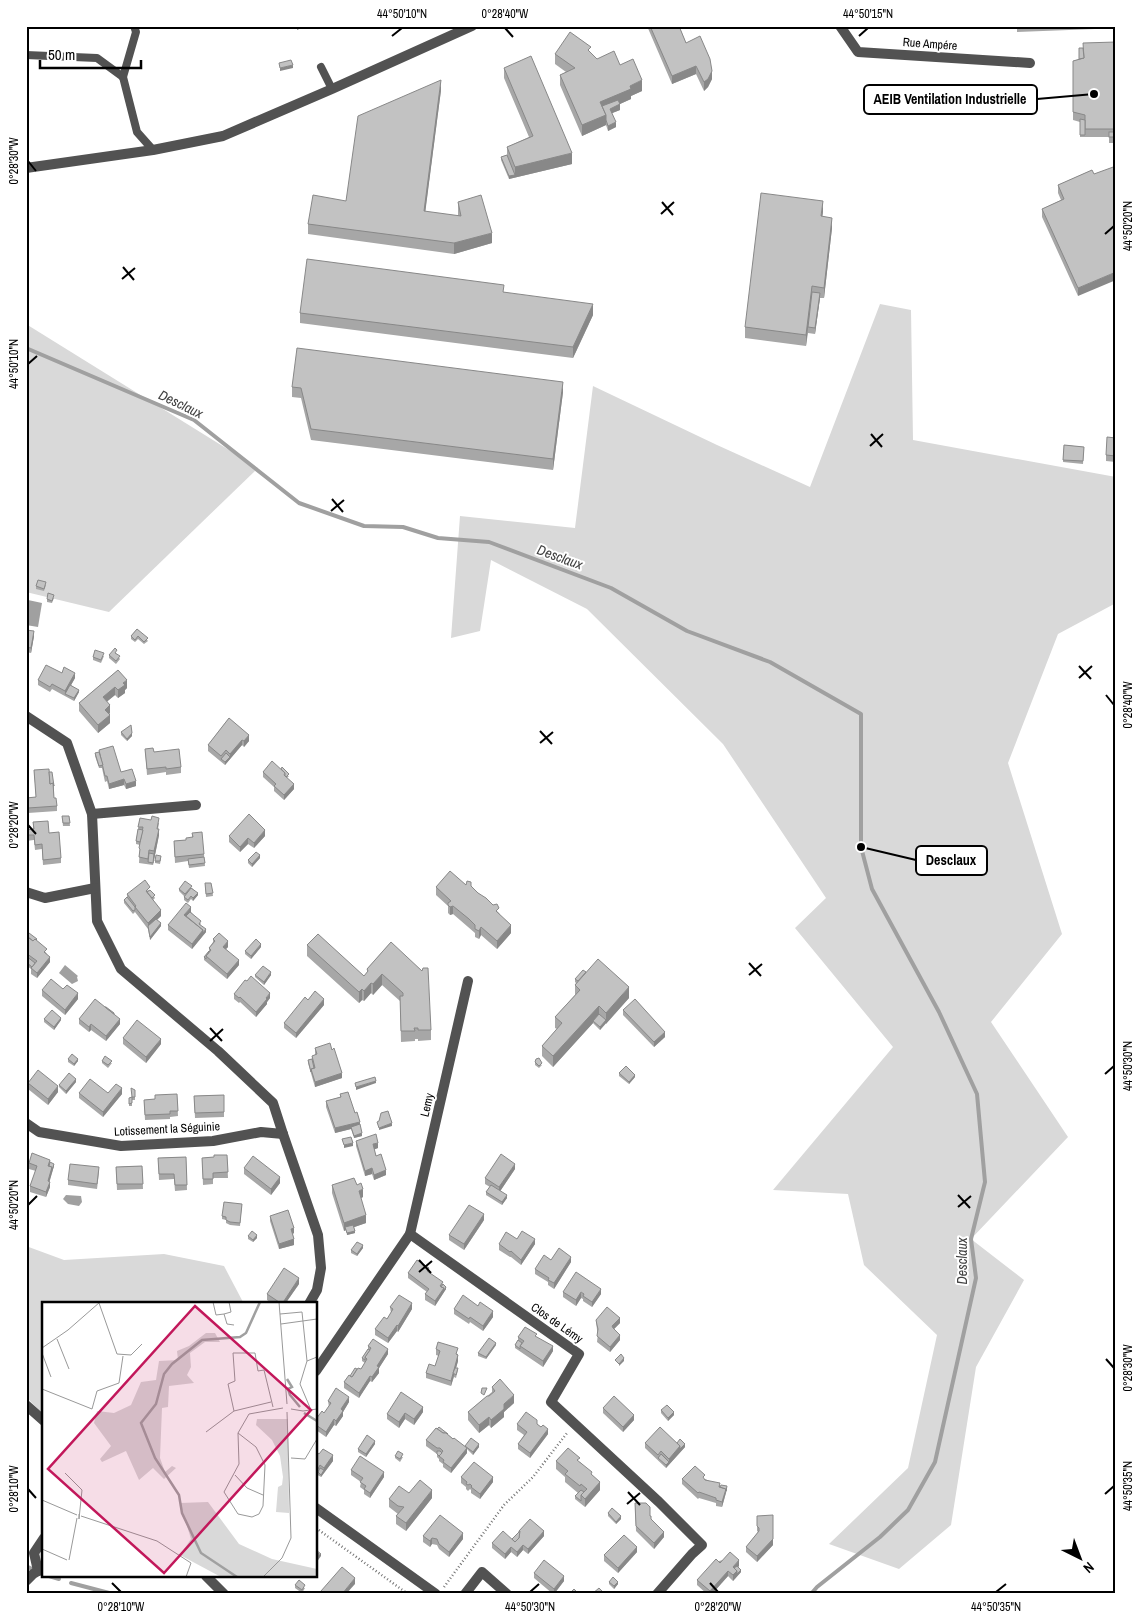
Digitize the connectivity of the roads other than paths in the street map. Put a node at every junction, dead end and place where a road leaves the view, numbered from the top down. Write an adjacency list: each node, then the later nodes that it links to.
1 (134, 26): 7 (lane)
2 (472, 26): 8 (street)
3 (840, 26): 5 (street, Rue Ampére)
4 (26, 55): 7 (lane)
5 (1030, 63)
6 (322, 67): 8 (lane)
7 (123, 77): 9 (lane)
8 (332, 89): 9 (street)
9 (152, 150): 10 (street)
10 (26, 168)
11 (26, 716): 13 (street)
12 (196, 805): 13 (street)
13 (92, 814): 14 (street)
14 (95, 888): 15 (street); 18 (street)
15 (26, 892)
16 (468, 982): 19 (street, Lemy)
17 (26, 1123): 18 (street, Lotissement la Séguinie)
18 (283, 1134): 20 (street)
19 (410, 1234): 21 (street); 33 (street, Clos de Lémy)
20 (310, 1302)
21 (318, 1368)
22 (26, 1405): 23 (street)
23 (42, 1419)
24 (318, 1509): 30 (street)
25 (42, 1541): 26 (street)
26 (41, 1569): 28 (street)
27 (208, 1578): 29 (street)
28 (26, 1581)
29 (224, 1594)
30 (438, 1594)
31 (465, 1594): 32 (street)
32 (507, 1594)
33 (657, 1594)

